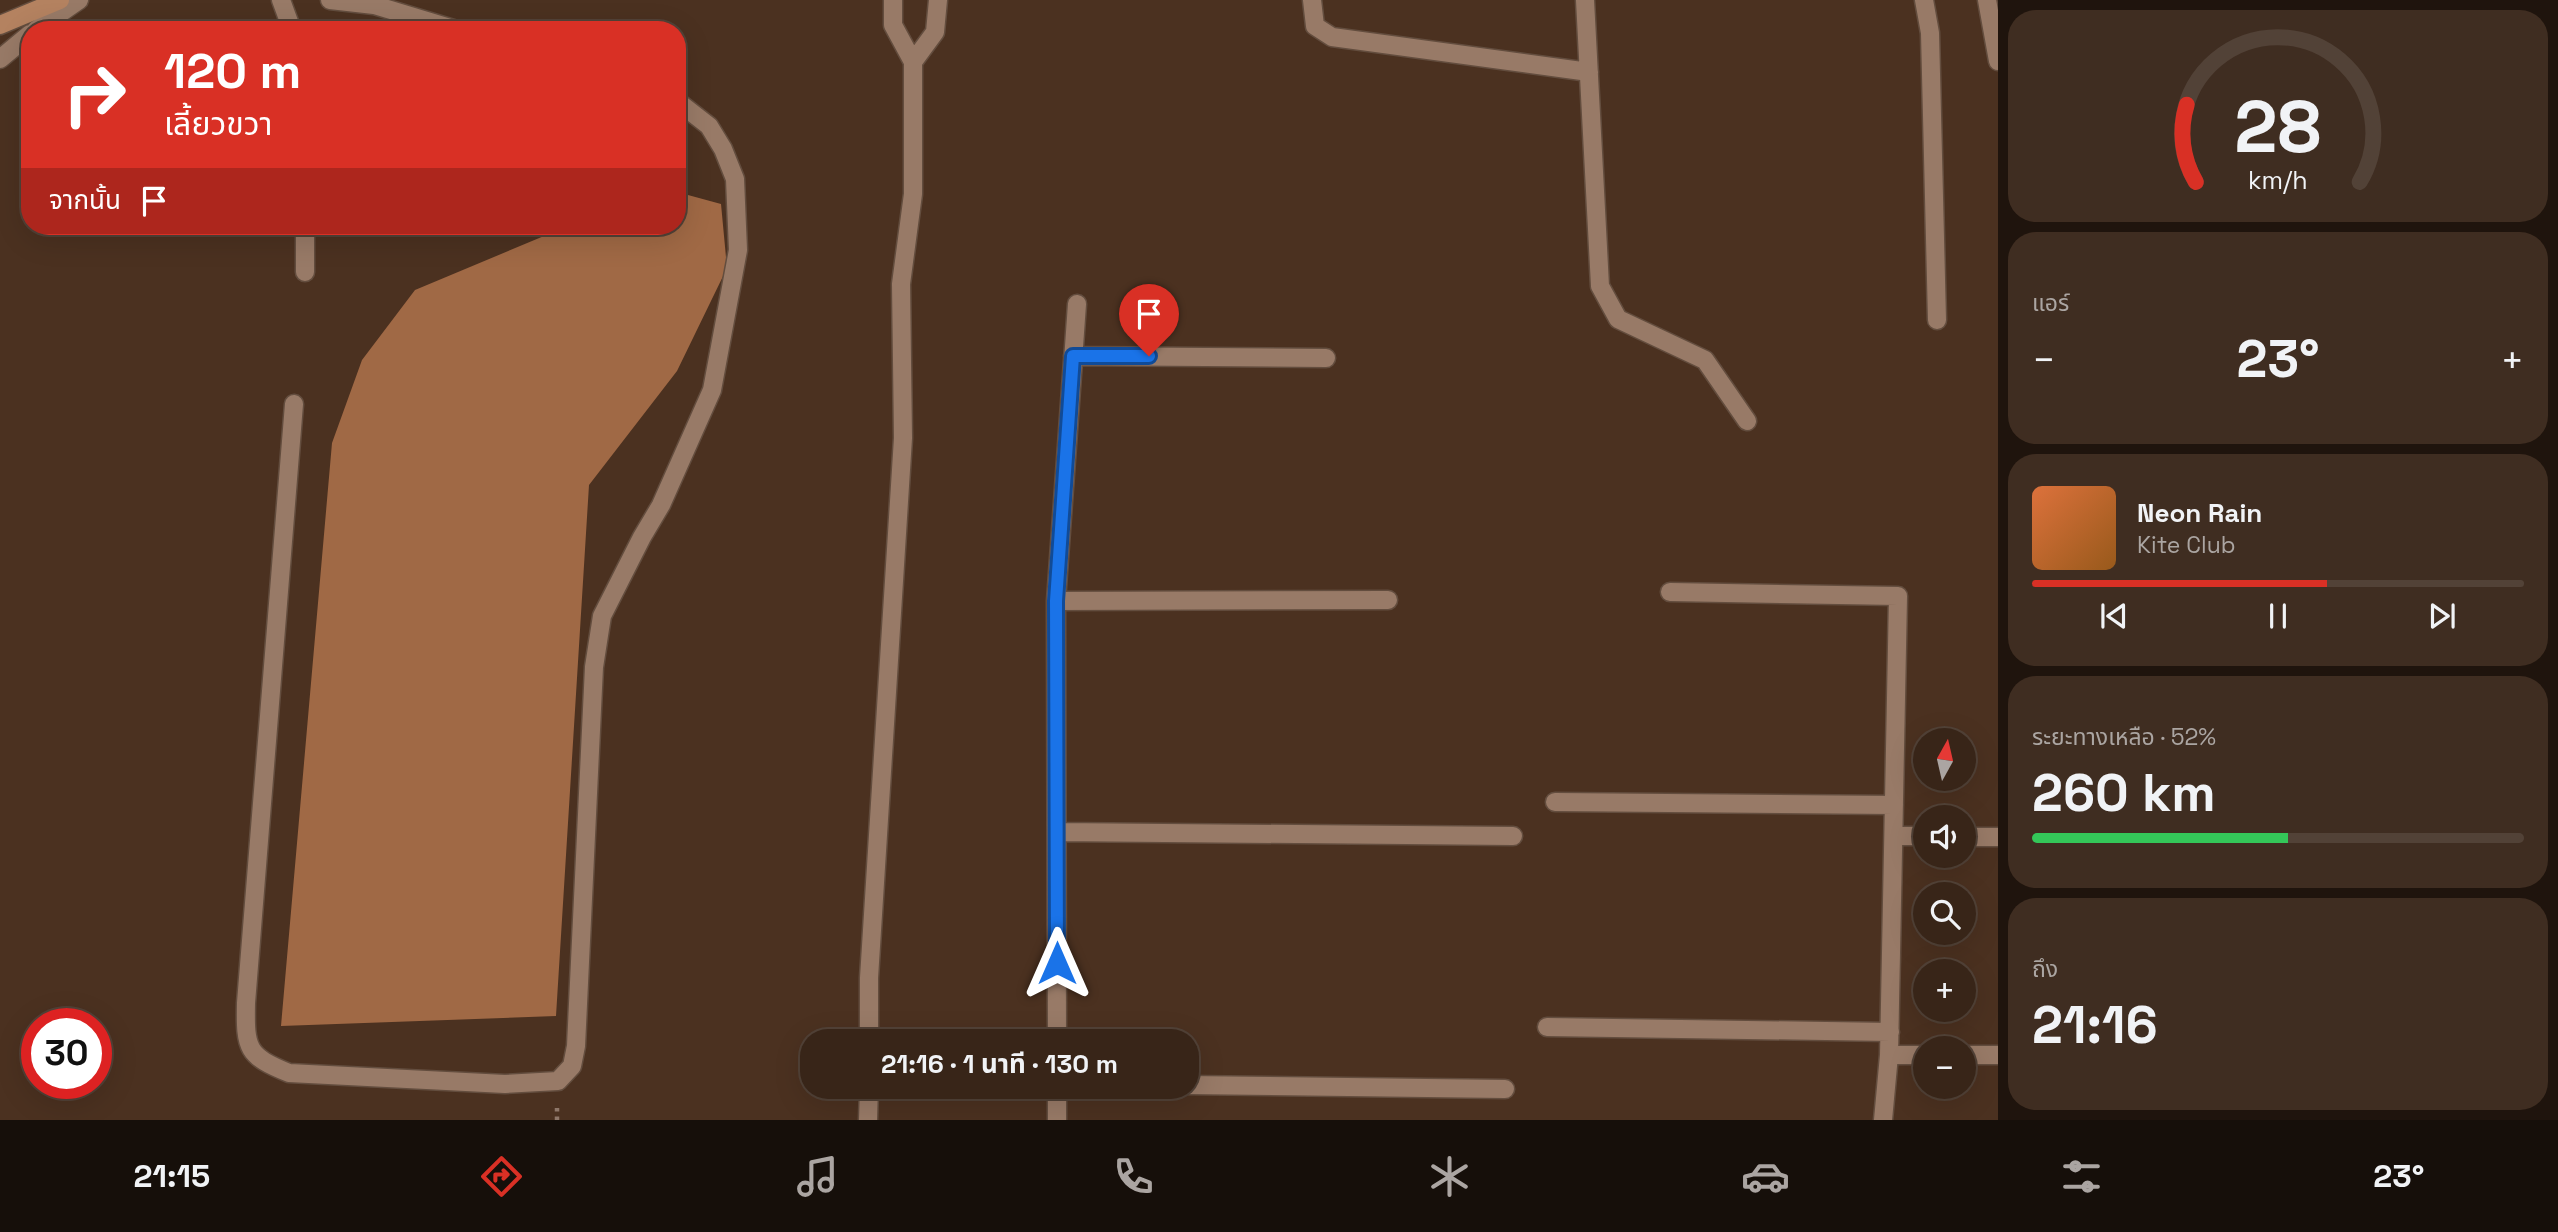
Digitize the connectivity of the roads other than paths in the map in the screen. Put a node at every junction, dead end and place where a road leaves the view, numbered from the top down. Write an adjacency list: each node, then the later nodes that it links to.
1 (60, 0): 14 (main road)
2 (79, 0): 11 (street)
3 (281, 0): 12 (street)
4 (330, 0): 13 (street)
5 (893, 0): 18 (street)
6 (938, 0): 18 (street)
7 (1312, 0): 19 (street)
8 (1585, 0): 19 (street)
9 (1924, 0): 24 (street)
10 (1987, 0): 17 (street)
11 (49, 21)
12 (289, 21)
13 (427, 21)
14 (0, 25)
15 (21, 42): 16 (street)
16 (0, 60)
17 (1998, 61)
18 (913, 62): 41 (street)
19 (1589, 72): 28 (street)
20 (686, 108): 27 (street)
21 (304, 235): 22 (street)
22 (305, 272)
23 (1077, 304): 25 (street)
24 (1937, 320)
25 (1073, 356): 26 (street); 31 (street)
26 (1326, 358)
27 (294, 404)
28 (1747, 421)
29 (1670, 592): 33 (street)
30 (1388, 600): 31 (street)
31 (1056, 601): 34 (street)
32 (1555, 802): 33 (street)
33 (1894, 806): 36 (street)
34 (1057, 832): 35 (street); 42 (street)
35 (1513, 836)
36 (1894, 836): 37 (street); 43 (street)
37 (1913, 836)
38 (1976, 837): 39 (street)
39 (1998, 837)
40 (1548, 1027): 43 (street)
41 (869, 1029)
42 (1057, 1029)
43 (1890, 1032): 44 (street)
44 (1889, 1055): 45 (street); 54 (street)
45 (1913, 1055)
46 (1976, 1055): 47 (street)
47 (1998, 1055)
48 (1199, 1085): 49 (street)
49 (1505, 1089)
50 (869, 1099): 52 (street)
51 (1057, 1099): 53 (street)
52 (868, 1120)
53 (1057, 1120)
54 (1883, 1120)

